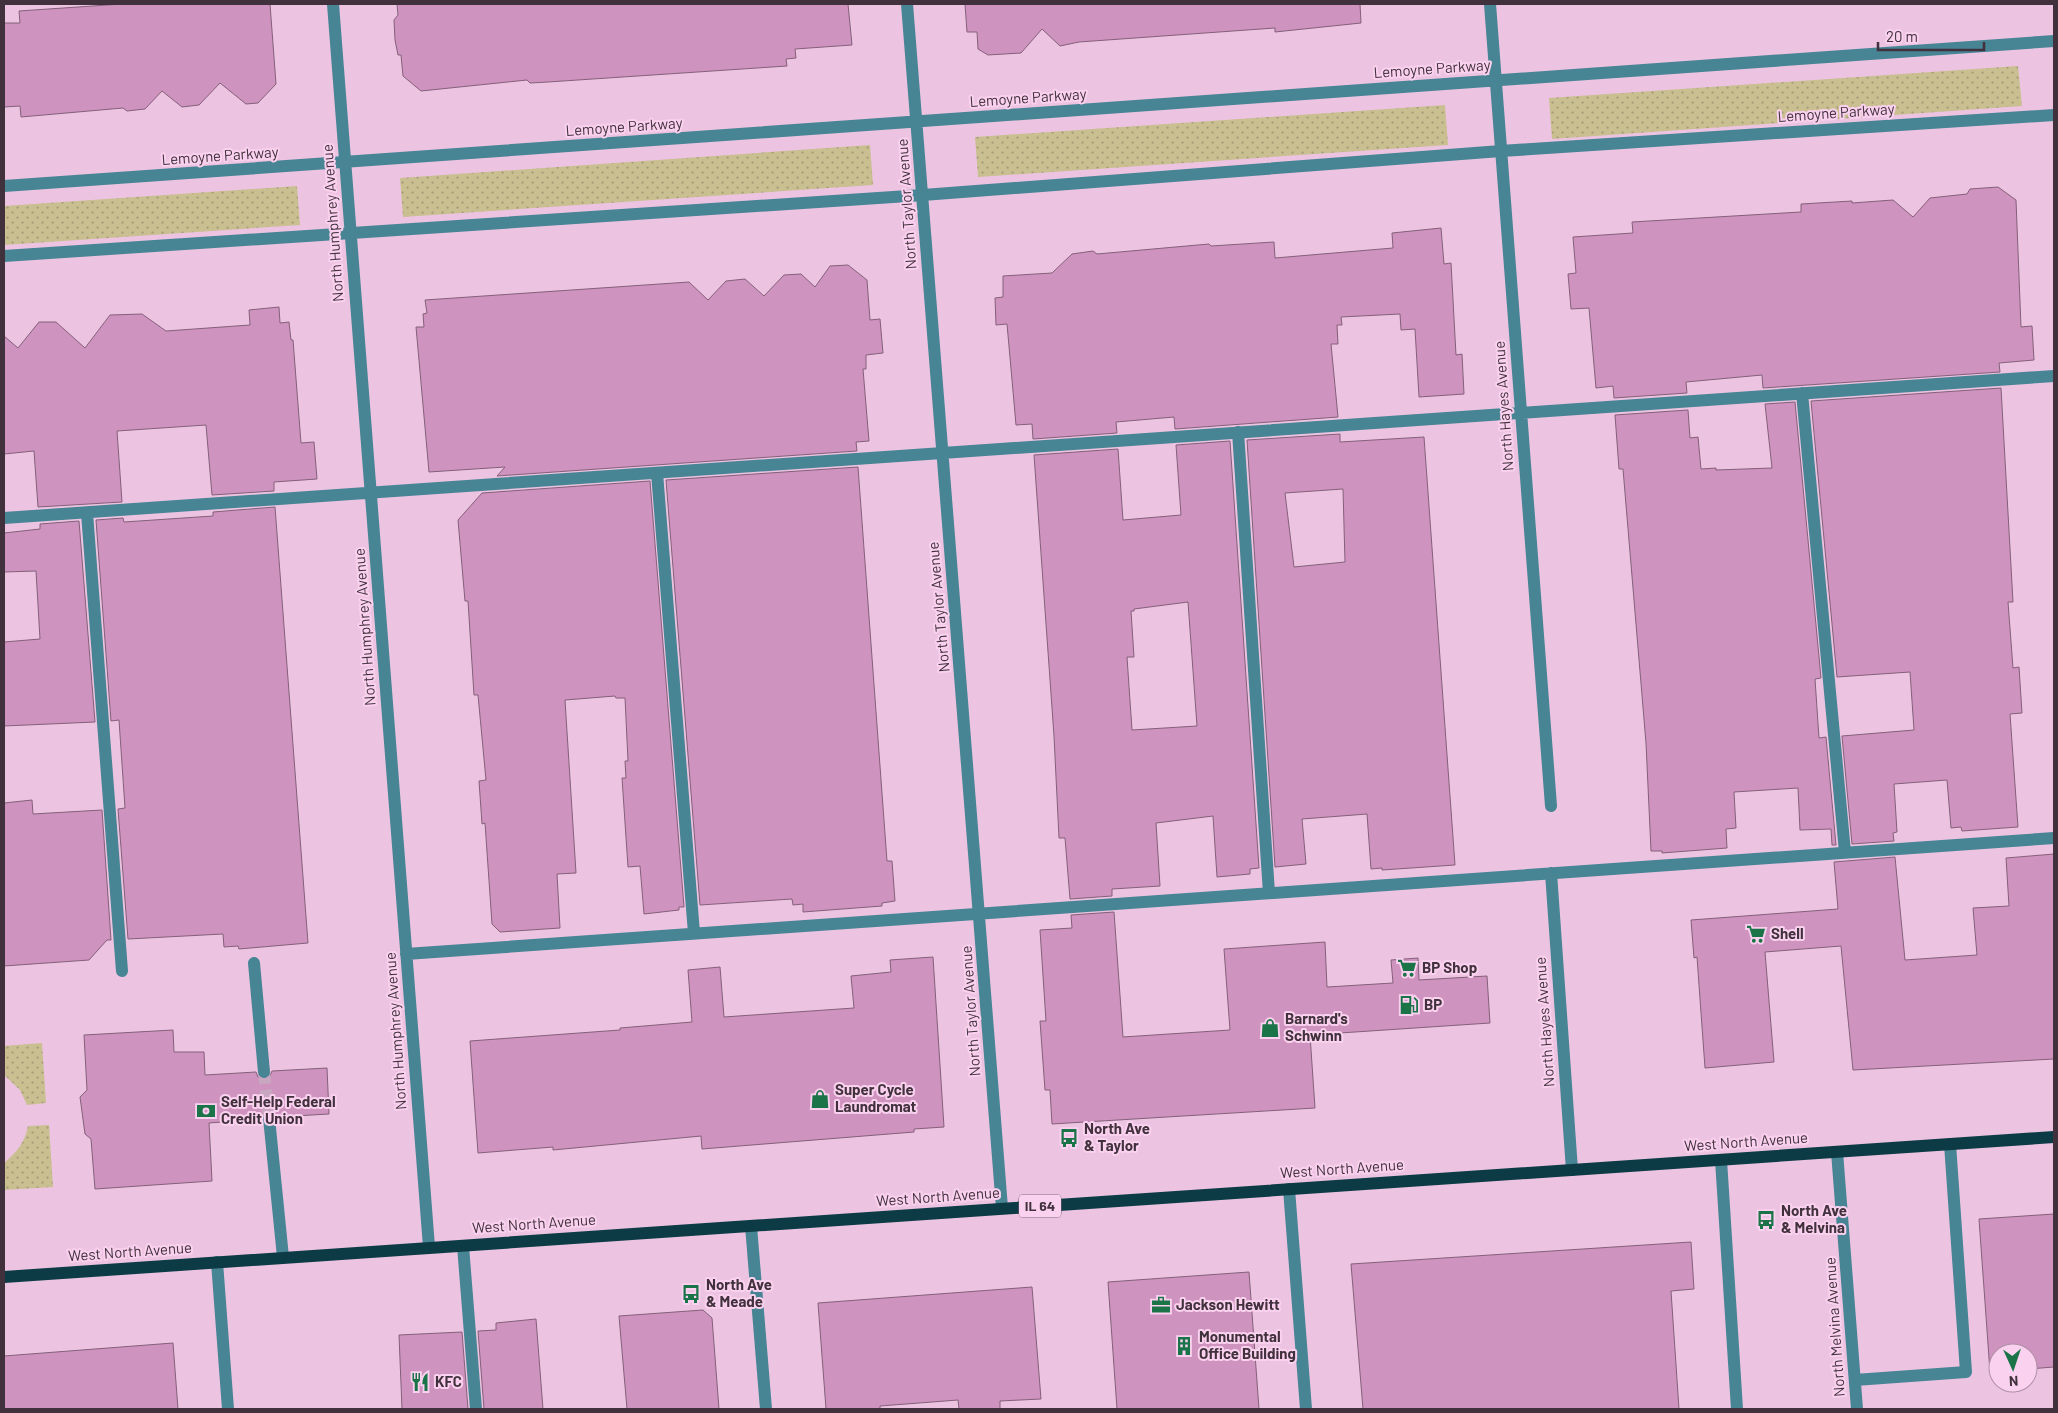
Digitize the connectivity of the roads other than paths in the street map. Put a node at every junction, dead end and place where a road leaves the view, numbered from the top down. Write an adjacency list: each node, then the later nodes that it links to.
1 (332, 4): 9 (street, North Humphrey Avenue)
2 (908, 4): 7 (street, North Taylor Avenue)
3 (1490, 4): 5 (street, North Hayes Avenue)
4 (2054, 41): 5 (street, Lemoyne Parkway)
5 (1496, 81): 7 (street, Lemoyne Parkway); 8 (street, North Hayes Avenue)
6 (2054, 115): 8 (street, Lemoyne Parkway)
7 (917, 122): 9 (street, Lemoyne Parkway); 11 (street, North Taylor Avenue)
8 (1501, 151): 11 (street, Lemoyne Parkway); 16 (street, North Hayes Avenue)
9 (345, 164): 10 (street, Lemoyne Parkway); 12 (street, North Humphrey Avenue)
10 (4, 186)
11 (922, 195): 12 (street, Lemoyne Parkway); 18 (street, North Taylor Avenue)
12 (350, 232): 13 (street, Lemoyne Parkway); 20 (street, North Humphrey Avenue)
13 (4, 256)
14 (2054, 376): 15 (street)
15 (1802, 393): 16 (street); 25 (street)
16 (1521, 413): 17 (street); 23 (street, North Hayes Avenue)
17 (1238, 432): 18 (street); 27 (street)
18 (943, 453): 19 (street); 28 (street, North Taylor Avenue)
19 (657, 473): 20 (street); 29 (street)
20 (371, 493): 21 (street); 30 (street, North Humphrey Avenue)
21 (87, 513): 22 (street); 32 (street)
22 (4, 518)
23 (1551, 806)
24 (2054, 838): 25 (street)
25 (1845, 852): 26 (street)
26 (1551, 873): 27 (street); 39 (street, North Hayes Avenue)
27 (1269, 893): 28 (street)
28 (979, 914): 29 (street); 41 (street, North Taylor Avenue)
29 (694, 933): 30 (street)
30 (406, 954): 44 (street, North Humphrey Avenue)
31 (254, 963): 33 (street)
32 (122, 971)
33 (264, 1072)
34 (269, 1118): 45 (street)
35 (2054, 1137): 36 (main road, West North Avenue / IL 64)
36 (1950, 1144): 37 (main road, West North Avenue / IL 64); 48 (street)
37 (1837, 1152): 38 (main road, West North Avenue / IL 64); 48 (street, North Melvina Avenue)
38 (1721, 1160): 39 (main road, West North Avenue / IL 64); 53 (street)
39 (1572, 1170): 40 (main road, West North Avenue / IL 64)
40 (1289, 1189): 41 (main road, West North Avenue / IL 64); 52 (street)
41 (1002, 1208): 42 (main road, West North Avenue / IL 64)
42 (751, 1226): 43 (main road, West North Avenue / IL 64); 51 (street)
43 (464, 1246): 44 (main road, West North Avenue / IL 64); 50 (street)
44 (429, 1247): 45 (main road, West North Avenue / IL 64)
45 (283, 1257): 46 (main road, West North Avenue / IL 64)
46 (217, 1262): 47 (main road, West North Avenue / IL 64); 49 (street)
47 (4, 1277)
48 (1855, 1380): 54 (street, North Melvina Avenue)
49 (228, 1409)
50 (476, 1409)
51 (766, 1409)
52 (1306, 1409)
53 (1737, 1409)
54 (1857, 1409)

